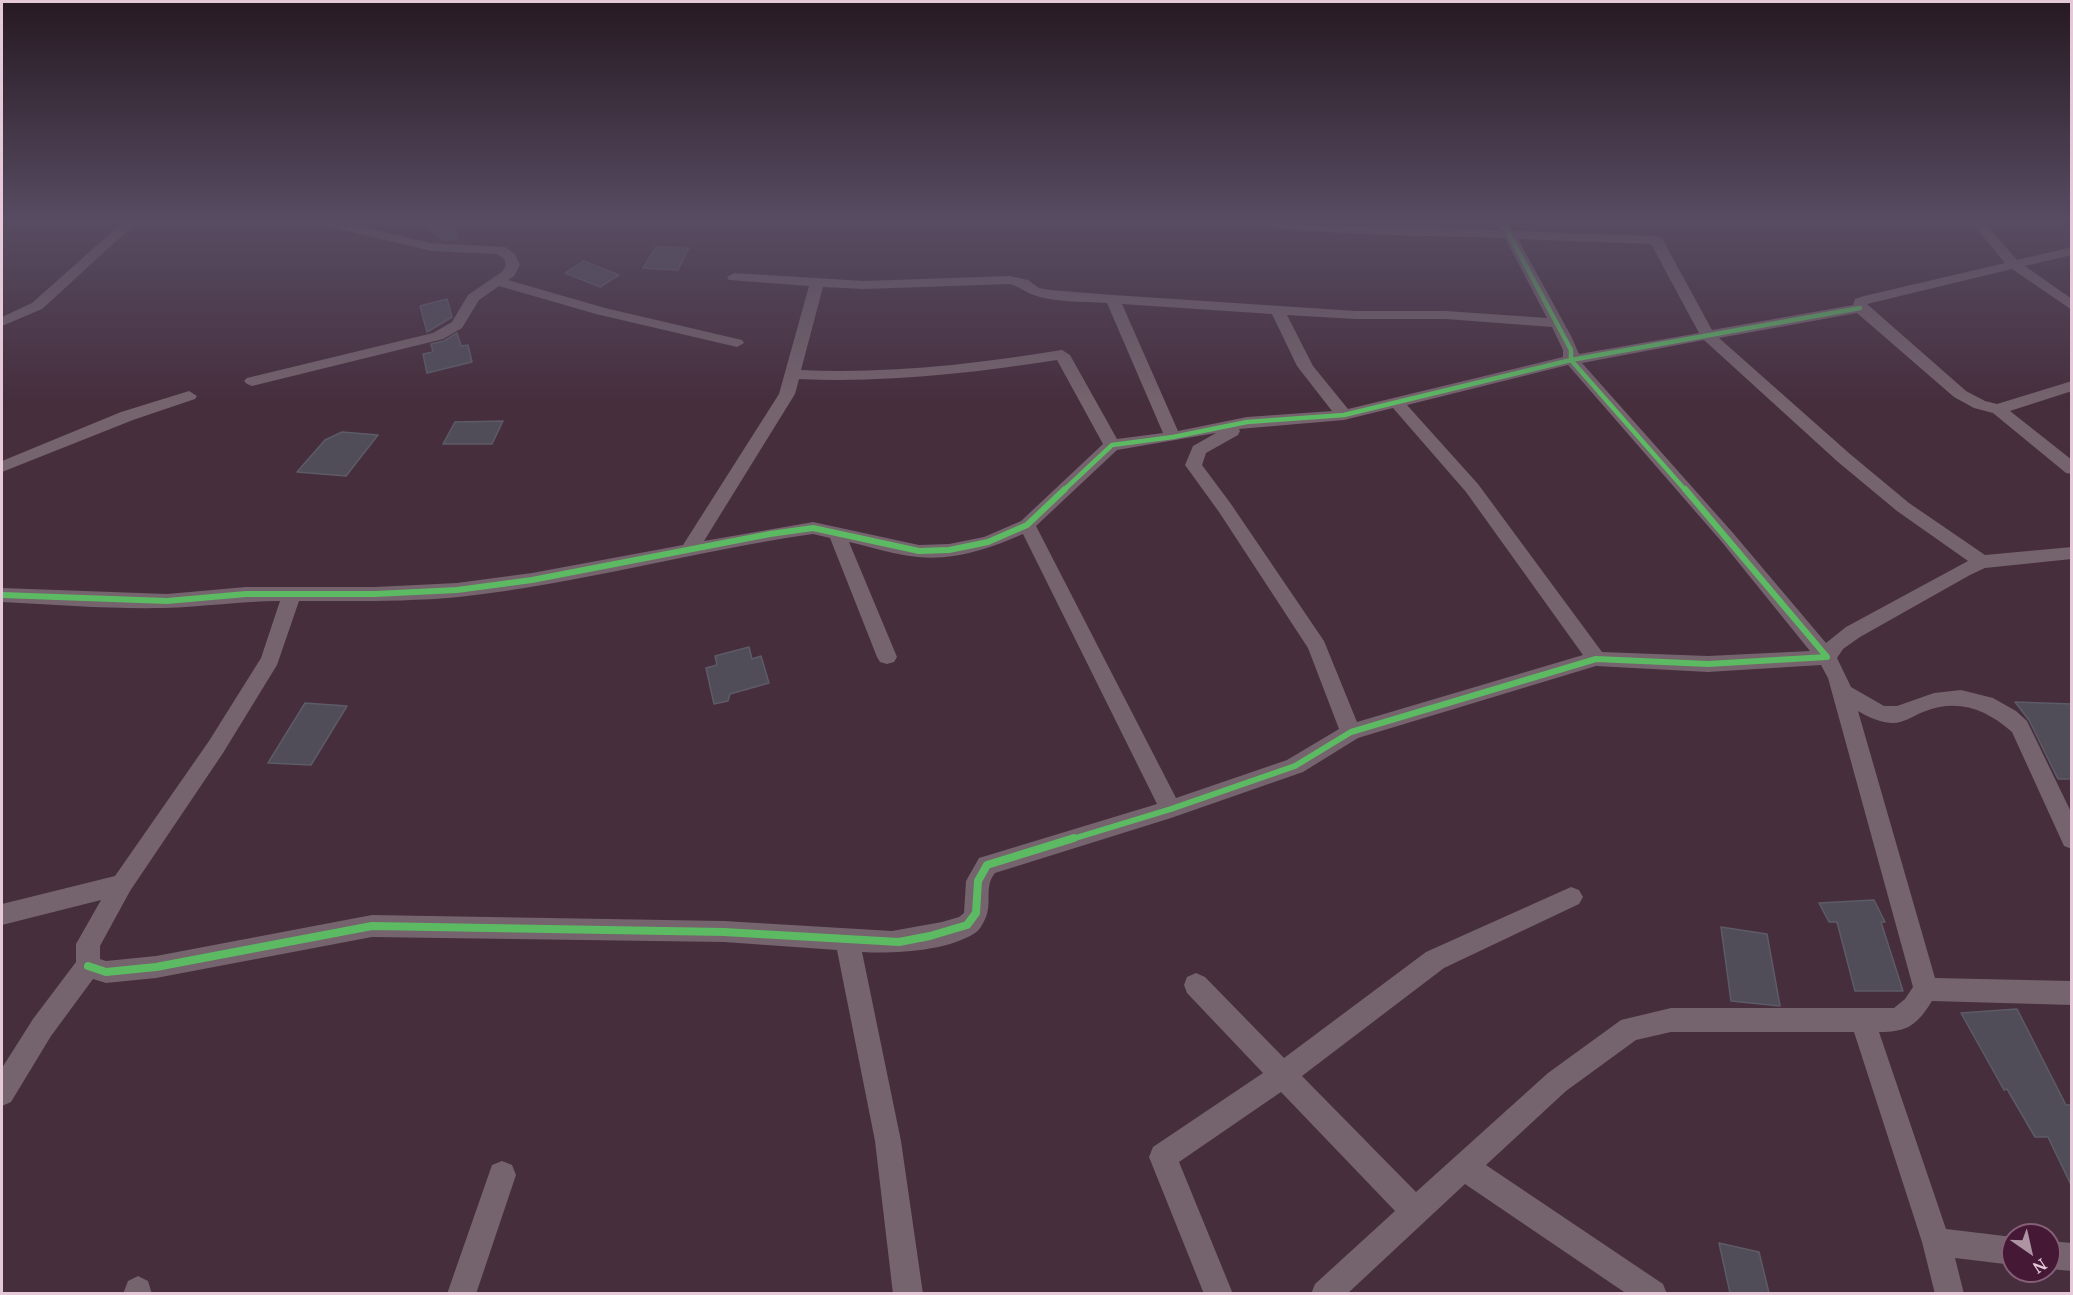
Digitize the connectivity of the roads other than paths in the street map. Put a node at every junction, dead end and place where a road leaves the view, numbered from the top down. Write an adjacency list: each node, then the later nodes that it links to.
1 (62, 283): 16 (street)
2 (494, 283): 22 (street)
3 (505, 283): 19 (street)
4 (817, 283): 21 (street)
5 (853, 283): 6 (street)
6 (929, 283)
7 (1019, 283): 12 (street)
8 (1536, 283): 17 (street)
9 (1680, 283): 18 (street)
10 (1931, 283): 14 (street)
11 (2040, 283): 13 (street)
12 (1113, 299): 15 (street); 29 (street)
13 (2072, 306)
14 (1860, 308): 18 (street); 26 (street)
15 (1278, 309): 17 (street); 27 (street)
16 (2, 322)
17 (1557, 323): 20 (street)
18 (1708, 336): 20 (street); 37 (street)
19 (737, 343)
20 (1571, 360): 25 (street); 41 (street)
21 (792, 374): 30 (street); 35 (street)
22 (252, 381)
23 (2072, 386): 26 (street)
24 (189, 396): 31 (street)
25 (1397, 403): 27 (street); 42 (street)
26 (1998, 409): 32 (street)
27 (1344, 415): 28 (street)
28 (1247, 422): 29 (street); 44 (street)
29 (1173, 437): 30 (street)
30 (1112, 445): 33 (street)
31 (2, 467)
32 (2072, 469)
33 (1027, 525): 34 (street); 45 (street)
34 (837, 534): 35 (street); 40 (street)
35 (688, 551): 39 (street)
36 (2072, 554): 37 (street)
37 (1982, 562): 41 (street)
38 (2, 595): 39 (street)
39 (291, 596): 47 (street)
40 (887, 657)
41 (1827, 657): 42 (street); 43 (street)
42 (1596, 659): 44 (street)
43 (1840, 690): 46 (street); 53 (street)
44 (1351, 732): 45 (street)
45 (1171, 809): 50 (street)
46 (2072, 840)
47 (122, 884): 49 (street); 51 (street)
48 (1571, 897): 56 (street)
49 (2, 914)
50 (847, 939): 51 (street); 64 (street)
51 (88, 966): 57 (street)
52 (1196, 985): 56 (street)
53 (1926, 989): 54 (street); 55 (street)
54 (2072, 993)
55 (1863, 1021): 58 (street); 61 (street)
56 (1283, 1074): 60 (street); 65 (street)
57 (2, 1092)
58 (1464, 1167): 60 (street); 67 (street)
59 (502, 1175): 63 (street)
60 (1415, 1211): 66 (street)
61 (1936, 1242): 62 (street); 68 (street)
62 (2001, 1250)
63 (461, 1293)
64 (908, 1293)
65 (1219, 1293)
66 (1325, 1293)
67 (1653, 1293)
68 (1950, 1293)

